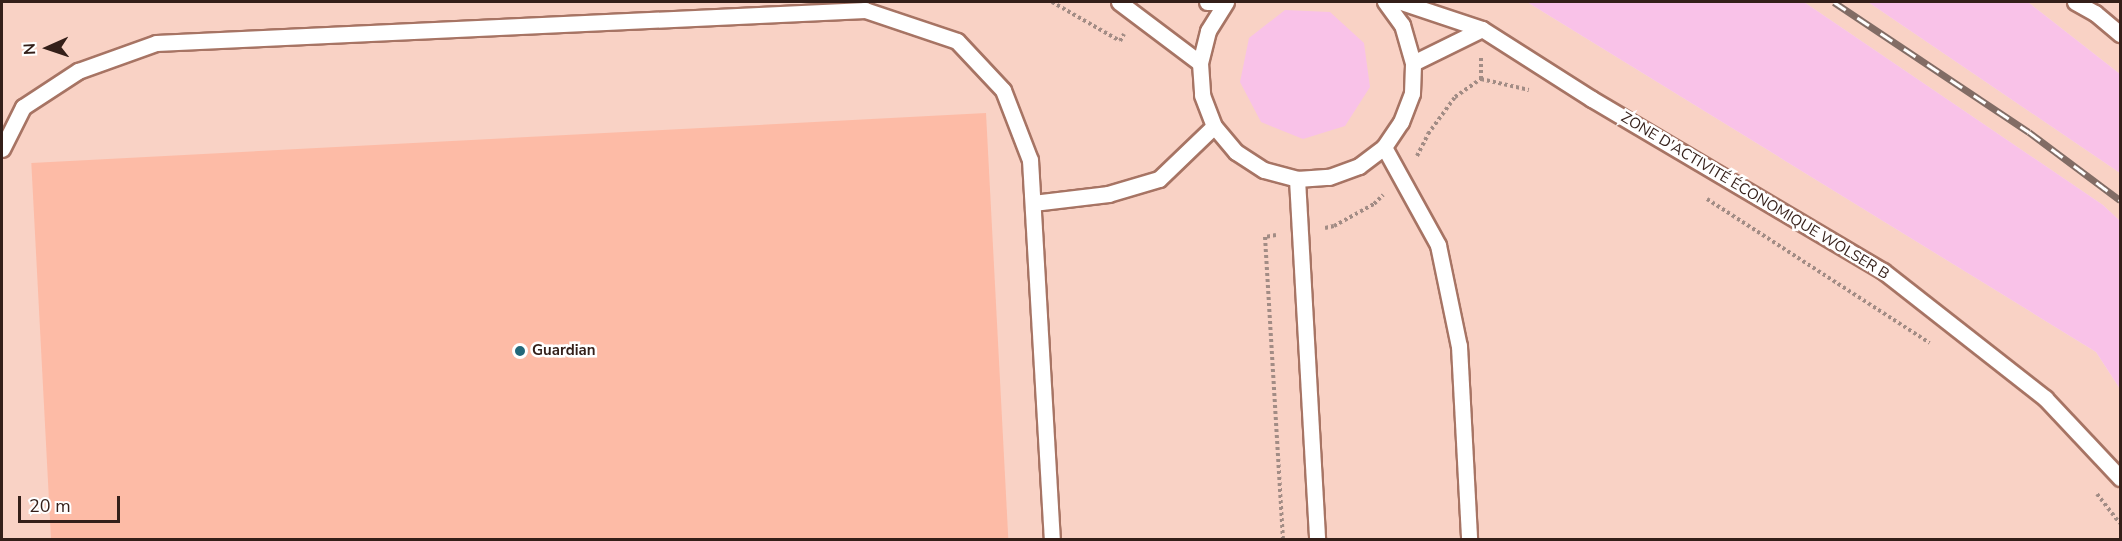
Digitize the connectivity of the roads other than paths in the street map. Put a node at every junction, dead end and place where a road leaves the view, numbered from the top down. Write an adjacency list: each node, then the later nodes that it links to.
1 (1119, 2): 9 (lane)
2 (1207, 2): 3 (lane)
3 (1226, 2): 9 (lane)
4 (1385, 2): 10 (lane)
5 (1401, 2): 7 (lane, ZONE D'ACTIVITÉ ÉCONOMIQUE WOLSER B)
6 (2075, 2): 8 (lane)
7 (1482, 29): 10 (lane); 16 (lane, ZONE D'ACTIVITÉ ÉCONOMIQUE WOLSER B)
8 (2121, 34)
9 (1200, 63): 11 (lane)
10 (1413, 63): 12 (lane)
11 (1214, 126): 14 (lane); 15 (lane)
12 (1384, 147): 14 (lane); 19 (lane)
13 (2, 149): 15 (lane)
14 (1297, 179): 18 (lane)
15 (1033, 203): 17 (lane)
16 (2121, 478)
17 (1052, 540)
18 (1317, 540)
19 (1469, 540)

